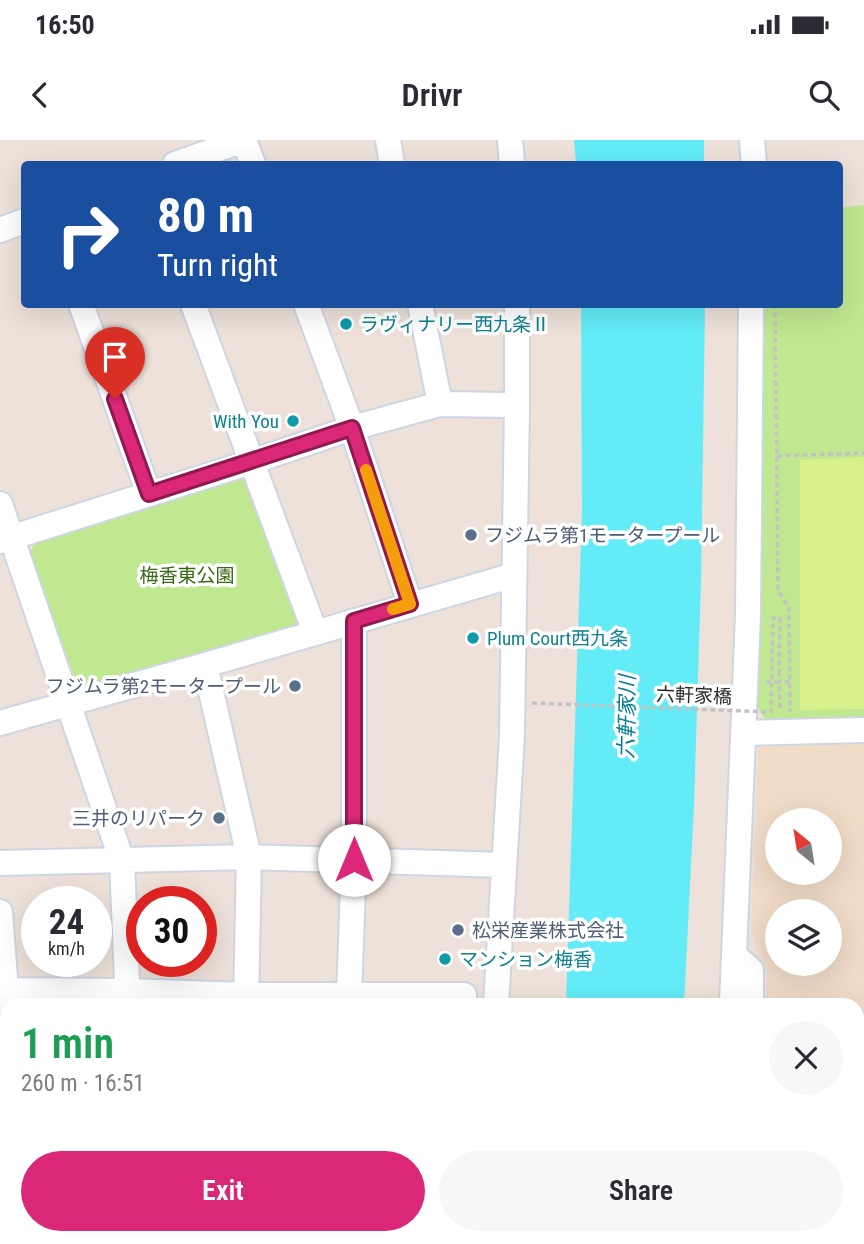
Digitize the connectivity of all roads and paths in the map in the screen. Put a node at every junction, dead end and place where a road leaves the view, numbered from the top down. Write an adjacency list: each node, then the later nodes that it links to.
1 (244, 140): 5 (street); 6 (street)
2 (388, 140): 7 (street)
3 (510, 140): 8 (street)
4 (752, 140): 9 (street)
5 (184, 161)
6 (252, 161)
7 (392, 161)
8 (512, 161)
9 (754, 161)
10 (21, 222): 11 (street)
11 (0, 230)
12 (82, 308): 25 (street)
13 (194, 308): 24 (street)
14 (307, 308): 21 (street)
15 (421, 308): 19 (street)
16 (517, 308): 20 (street)
17 (751, 308): 40 (street)
18 (775, 308): 23 (path)
19 (440, 404): 20 (street); 21 (street)
20 (517, 405): 28 (street)
21 (352, 428): 24 (street); 29 (street)
22 (864, 453): 23 (path)
23 (777, 456): 34 (path)
24 (251, 462): 25 (street); 31 (street)
25 (149, 494): 27 (street)
26 (0, 504): 27 (street)
27 (6, 539): 36 (street)
28 (514, 575): 29 (street); 45 (street)
29 (410, 604): 30 (street)
30 (354, 621): 31 (street); 42 (street)
31 (315, 632): 32 (street)
32 (205, 665): 36 (street); 41 (street)
33 (779, 682): 34 (path); 35 (path, 六軒家橋, bridge); 38 (path)
34 (790, 682): 38 (path)
35 (532, 703)
36 (69, 704): 37 (street); 43 (street)
37 (0, 723)
38 (784, 727): 39 (street); 40 (street)
39 (864, 730)
40 (743, 733): 47 (street)
41 (249, 857): 42 (street); 43 (street); 51 (street)
42 (354, 860): 45 (street); 52 (street)
43 (122, 861): 44 (street); 50 (street)
44 (0, 863)
45 (504, 865): 53 (street)
46 (0, 912): 49 (street)
47 (734, 955): 54 (street); 55 (street)
48 (464, 995): 52 (street)
49 (4, 996): 50 (street)
50 (127, 998)
51 (246, 998)
52 (335, 998)
53 (496, 998)
54 (732, 998)
55 (751, 998)

